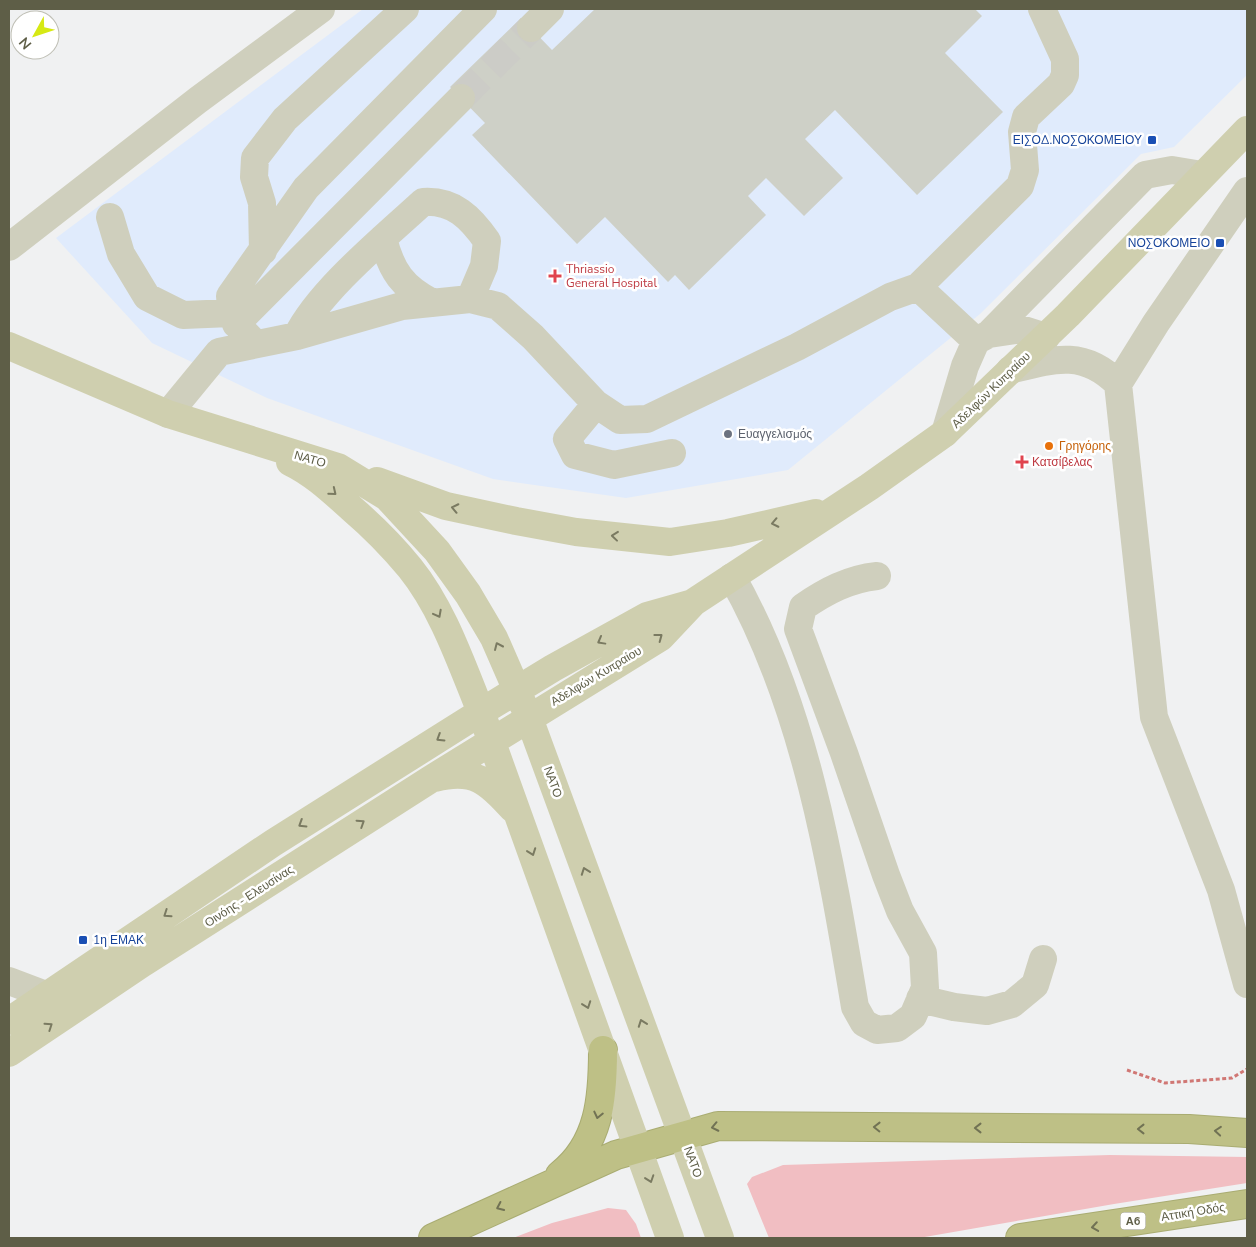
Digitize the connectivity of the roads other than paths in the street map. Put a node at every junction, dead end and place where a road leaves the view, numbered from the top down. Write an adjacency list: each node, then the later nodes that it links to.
1 (321, 9): 13 (street)
2 (405, 9): 14 (street)
3 (483, 9): 14 (street)
4 (550, 9): 6 (street)
5 (1042, 9): 15 (street)
6 (531, 28)
7 (461, 98): 18 (street)
8 (1243, 141): 9 (main road, Αδελφών Κυπραίου)
9 (1202, 175): 20 (street); 21 (main road, Αδελφών Κυπραίου)
10 (1247, 191): 25 (street)
11 (110, 217): 18 (street)
12 (382, 238): 16 (street); 17 (street); 19 (street)
13 (9, 247)
14 (263, 251): 18 (street)
15 (918, 287): 20 (street); 26 (street)
16 (470, 300): 17 (street); 26 (street)
17 (433, 303): 19 (street)
18 (233, 319): 22 (street)
19 (297, 336): 22 (street)
20 (982, 337): 21 (street); 28 (street)
21 (1046, 337): 24 (main road, Αδελφών Κυπραίου)
22 (255, 343): 27 (street)
23 (9, 346): 27 (main road, ΝΑΤΟ)
24 (1010, 370): 25 (street); 28 (main road, Αδελφών Κυπραίου)
25 (1118, 384): 44 (street)
26 (596, 404): 30 (street)
27 (168, 414): 29 (main road, ΝΑΤΟ)
28 (945, 433): 32 (main road, Αδελφών Κυπραίου)
29 (246, 440): 31 (main road, ΝΑΤΟ); 37 (main road, ΝΑΤΟ, one-way to 37)
30 (672, 453)
31 (338, 467): 32 (main road, one-way to 31); 36 (main road, ΝΑΤΟ, one-way to 31)
32 (839, 506): 33 (main road, Αδελφών Κυπραίου)
33 (732, 576): 35 (main road, Αδελφών Κυπραίου); 46 (street)
34 (877, 576): 46 (street)
35 (694, 602): 36 (main road, Αδελφών Κυπραίου, one-way to 36); 38 (main road, Αδελφών Κυπραίου, one-way to 35)
36 (517, 691): 37 (main road, Αδελφών Κυπραίου); 38 (main road, ΝΑΤΟ)
37 (481, 712): 39 (main road, ΝΑΤΟ); 45 (main road, one-way to 45)
38 (529, 718): 39 (main road, Αδελφών Κυπραίου); 51 (main road, ΝΑΤΟ, one-way to 38)
39 (491, 740): 40 (main road, Οινόης - Ελευσίνας); 41 (main road, ΝΑΤΟ)
40 (431, 779): 41 (main road); 49 (main road, Οινόης - Ελευσίνας, one-way to 40)
41 (518, 813): 48 (main road, ΝΑΤΟ, one-way to 48)
42 (1043, 959): 46 (street)
43 (9, 981): 45 (street)
44 (1247, 984)
45 (46, 995): 47 (main road)
46 (920, 998)
47 (9, 1021)
48 (603, 1050): 52 (main road, ΝΑΤΟ); 53 (highway, one-way to 53)
49 (9, 1053)
50 (1247, 1133): 51 (highway, one-way to 51)
51 (684, 1135): 52 (highway); 57 (main road, ΝΑΤΟ)
52 (639, 1148): 53 (highway); 56 (main road, ΝΑΤΟ, one-way to 56)
53 (544, 1187): 55 (highway, one-way to 55)
54 (1247, 1204): 58 (highway, Αττική Οδός / Α6, one-way to 58)
55 (433, 1238)
56 (670, 1238)
57 (720, 1238)
58 (1020, 1238)

